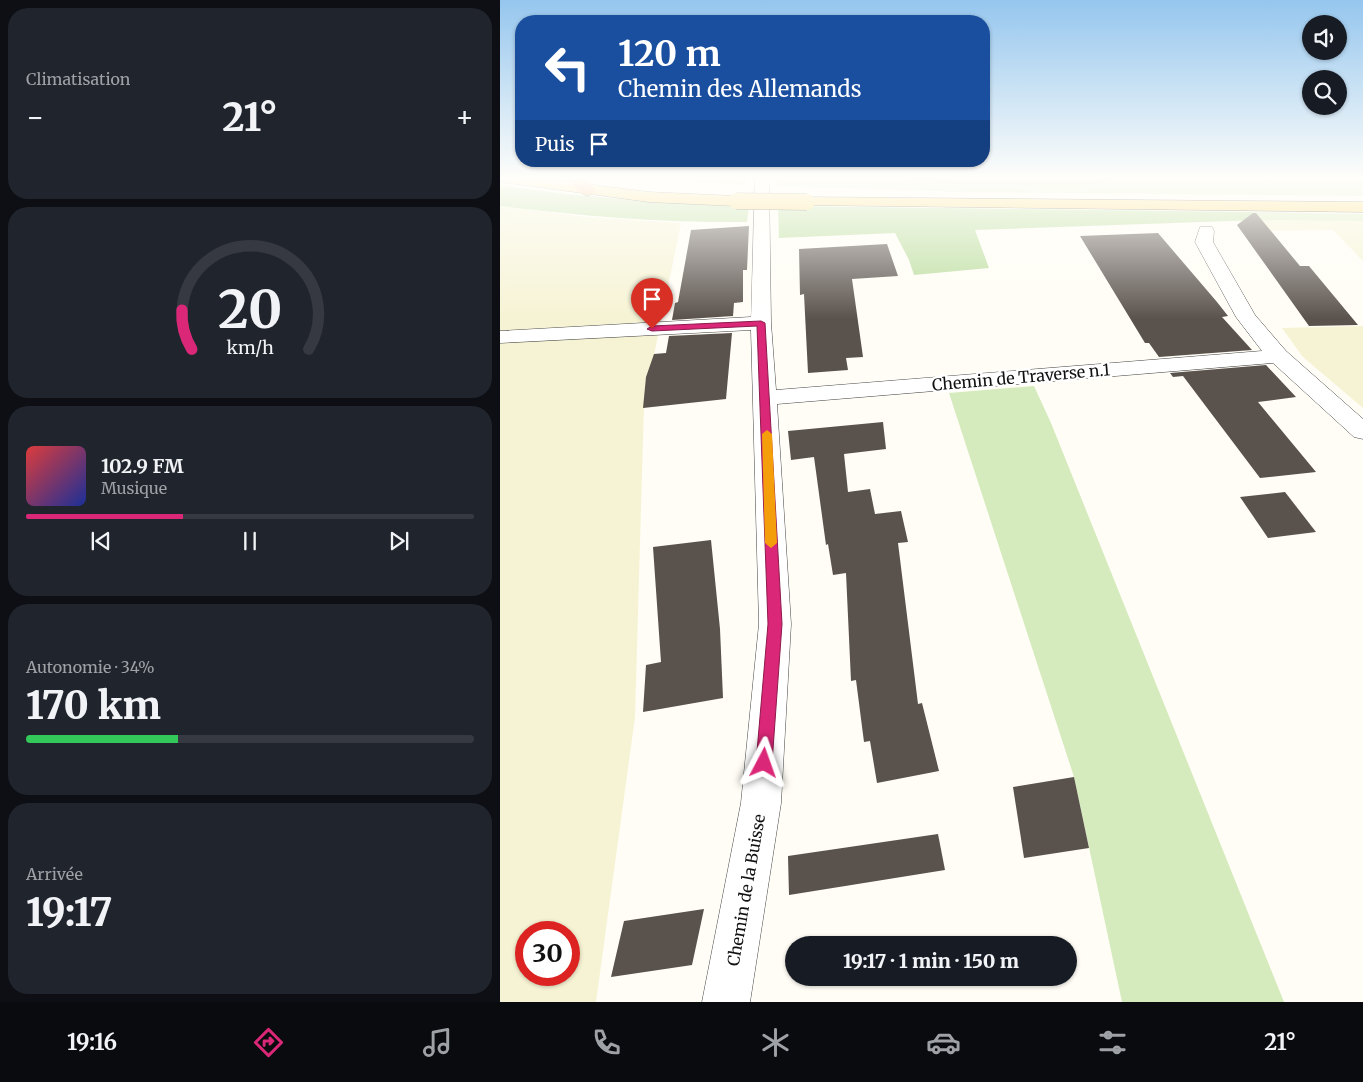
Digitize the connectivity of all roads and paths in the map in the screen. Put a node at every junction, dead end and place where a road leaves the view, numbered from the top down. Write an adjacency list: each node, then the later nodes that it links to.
1 (750, 225): 3 (street, Chemin de la Buisse)
2 (1206, 231): 5 (street)
3 (761, 323): 4 (street); 6 (street, Chemin de la Buisse)
4 (500, 337)
5 (1278, 356): 6 (street, Chemin de Traverse n.1); 7 (street)
6 (765, 398): 8 (street, Chemin de la Buisse)
7 (1363, 432)
8 (726, 1002)

